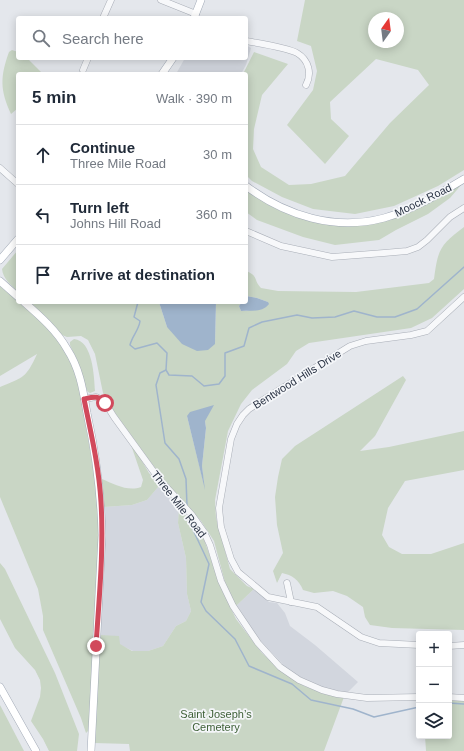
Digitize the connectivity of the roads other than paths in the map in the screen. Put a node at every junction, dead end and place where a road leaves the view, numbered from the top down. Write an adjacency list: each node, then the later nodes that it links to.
1 (111, 0): 4 (street)
2 (161, 0): 5 (street)
3 (201, 0): 5 (main road)
4 (104, 16)
5 (195, 16)
6 (248, 42): 11 (street)
7 (87, 60): 9 (street)
8 (172, 60): 10 (main road)
9 (83, 70)
10 (163, 72)
11 (306, 85)
12 (0, 168): 14 (street)
13 (464, 179): 15 (main road, Moock Road)
14 (16, 182)
15 (248, 187)
16 (464, 208): 17 (street)
17 (248, 232)
18 (16, 241): 19 (main road)
19 (0, 260)
20 (0, 281): 21 (main road)
21 (16, 295)
22 (464, 297): 26 (street, Bentwood Hills Drive)
23 (26, 304): 24 (main road)
24 (84, 399): 31 (street, Three Mile Road); 35 (main road)
25 (287, 583): 26 (street)
26 (291, 602): 27 (street, Bentwood Hills Drive)
27 (416, 645)
28 (464, 645): 29 (street)
29 (452, 646)
30 (0, 687): 34 (main road)
31 (416, 697)
32 (452, 697): 33 (street)
33 (464, 698)
34 (36, 751)
35 (91, 751)

